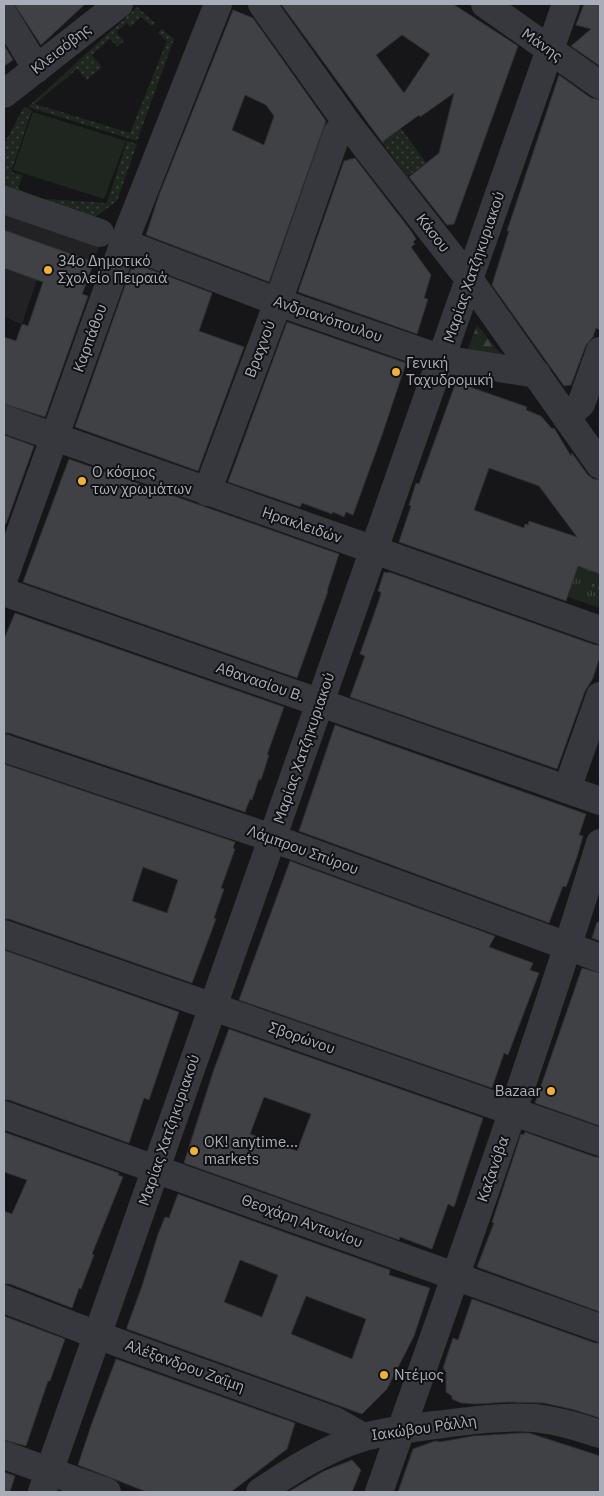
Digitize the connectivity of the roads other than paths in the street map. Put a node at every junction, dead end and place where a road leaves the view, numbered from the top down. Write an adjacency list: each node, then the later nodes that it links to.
1 (119, 4): 8 (street, Κλεισόβης)
2 (218, 4): 14 (street, Καρπάθου)
3 (262, 4): 11 (street, Κάσου)
4 (485, 4): 7 (street, Μάνης)
5 (566, 4): 7 (street, Μαρίας Χατζηκυριακού)
6 (4, 15): 8 (street)
7 (549, 50): 9 (street, Μάνης); 15 (street, Μαρίας Χατζηκυριακού)
8 (37, 69): 10 (street, Κλεισόβης)
9 (600, 85)
10 (4, 94)
11 (346, 123): 15 (street, Κάσου); 16 (street, Βραχνού)
12 (4, 200): 13 (street)
13 (100, 233)
14 (124, 244): 16 (street, Ανδριανόπουλου); 22 (street, Καρπάθου)
15 (469, 279): 18 (street, Μαρίας Χατζηκυριακού); 19 (street, Κάσου)
16 (278, 302): 18 (street, Ανδριανόπουλου); 24 (street, Βραχνού)
17 (600, 351): 20 (street)
18 (442, 359): 19 (street, Ανδριανόπουλου); 25 (street, Μαρίας Χατζηκυριακού)
19 (537, 374): 20 (street, Κάσου)
20 (566, 416): 23 (street, Κάσου)
21 (4, 419): 22 (street, Ηρακλειδών)
22 (53, 437): 24 (street, Ηρακλειδών); 26 (street, Καρπάθου)
23 (600, 465)
24 (207, 492): 25 (street, Ηρακλειδών)
25 (374, 550): 28 (street, Ηρακλειδών); 30 (street, Μαρίας Χατζηκυριακού)
26 (4, 578)
27 (4, 592): 30 (street, Αθανασίου Β.)
28 (600, 630)
29 (600, 696): 32 (street)
30 (320, 703): 32 (street, Αθανασίου Β.); 34 (street, Μαρίας Χατζηκυριακού)
31 (4, 748): 34 (street, Λάμπρου Σπύρου)
32 (567, 790): 33 (street, Αθανασίου Β.)
33 (600, 801)
34 (272, 838): 37 (street, Λάμπρου Σπύρου); 39 (street, Μαρίας Χατζηκυριακού)
35 (600, 843): 37 (street, Καζανόβα)
36 (4, 934): 39 (street, Σβορώνου)
37 (568, 946): 38 (street, Λάμπρου Σπύρου); 40 (street, Καζανόβα)
38 (600, 958)
39 (212, 1007): 40 (street, Σβορώνου); 43 (street, Μαρίας Χατζηκυριακού)
40 (513, 1112): 42 (street, Σβορώνου); 44 (street, Καζανόβα)
41 (4, 1115): 43 (street, Θεοχάρη Αντωνίου)
42 (600, 1142)
43 (156, 1169): 44 (street, Θεοχάρη Αντωνίου); 47 (street, Μαρίας Χατζηκυριακού)
44 (456, 1276): 46 (street, Θεοχάρη Αντωνίου); 48 (street, Καζανόβα)
45 (4, 1298): 47 (street, Αλέξανδρου Ζαΐμη)
46 (600, 1328)
47 (97, 1335): 50 (street, Αλέξανδρου Ζαΐμη); 52 (street, Μαρίας Χατζηκυριακού)
48 (402, 1429): 49 (street, Ιακώβου Ράλλη); 50 (street, Ιακώβου Ράλλη); 55 (street, Καζανόβα)
49 (600, 1434)
50 (364, 1438): 54 (street, Ιακώβου Ράλλη)
51 (4, 1455): 52 (street)
52 (46, 1482): 53 (street)
53 (107, 1492)
54 (260, 1492)
55 (379, 1492)

